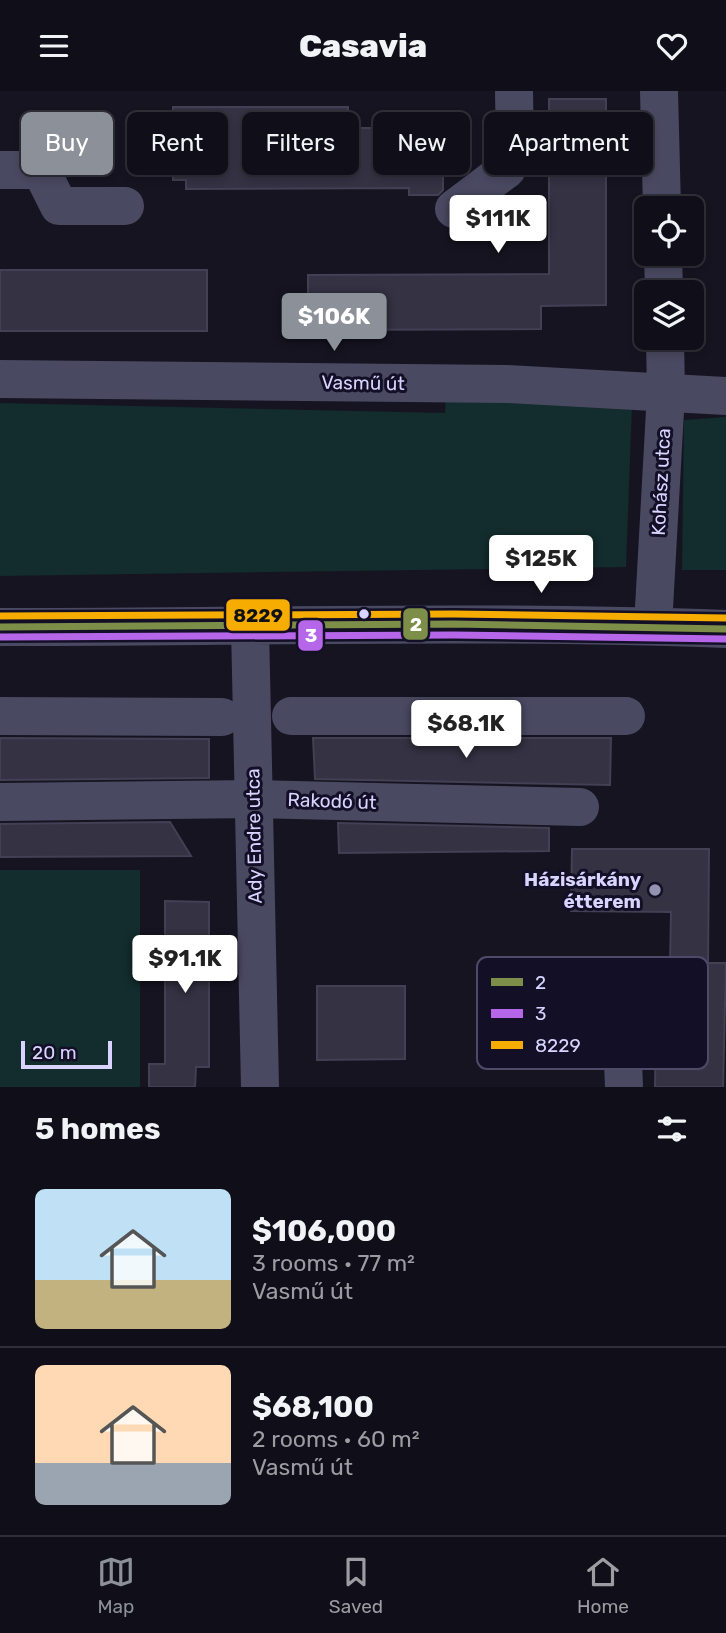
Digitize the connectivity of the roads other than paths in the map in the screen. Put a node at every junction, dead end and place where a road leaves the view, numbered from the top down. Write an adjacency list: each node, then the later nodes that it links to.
1 (513, 91): 6 (street)
2 (659, 91): 4 (street)
3 (0, 170): 5 (street)
4 (662, 196)
5 (125, 206)
6 (454, 209)
7 (665, 350): 9 (street, Kohász utca)
8 (0, 379): 9 (street, Vasmű út)
9 (666, 393): 10 (street, Vasmű út); 11 (street, Kohász utca)
10 (726, 396)
11 (653, 626): 13 (street); 14 (street)
12 (0, 627): 13 (street)
13 (250, 627): 19 (street, Ady Endre utca)
14 (726, 629)
15 (0, 716): 18 (street)
16 (291, 716): 17 (street)
17 (626, 716)
18 (222, 717)
19 (254, 799): 20 (street, Rakodó út); 21 (street, Rakodó út); 23 (street, Ady Endre utca)
20 (0, 803)
21 (580, 807)
22 (623, 1069): 24 (street)
23 (260, 1087)
24 (624, 1087)

